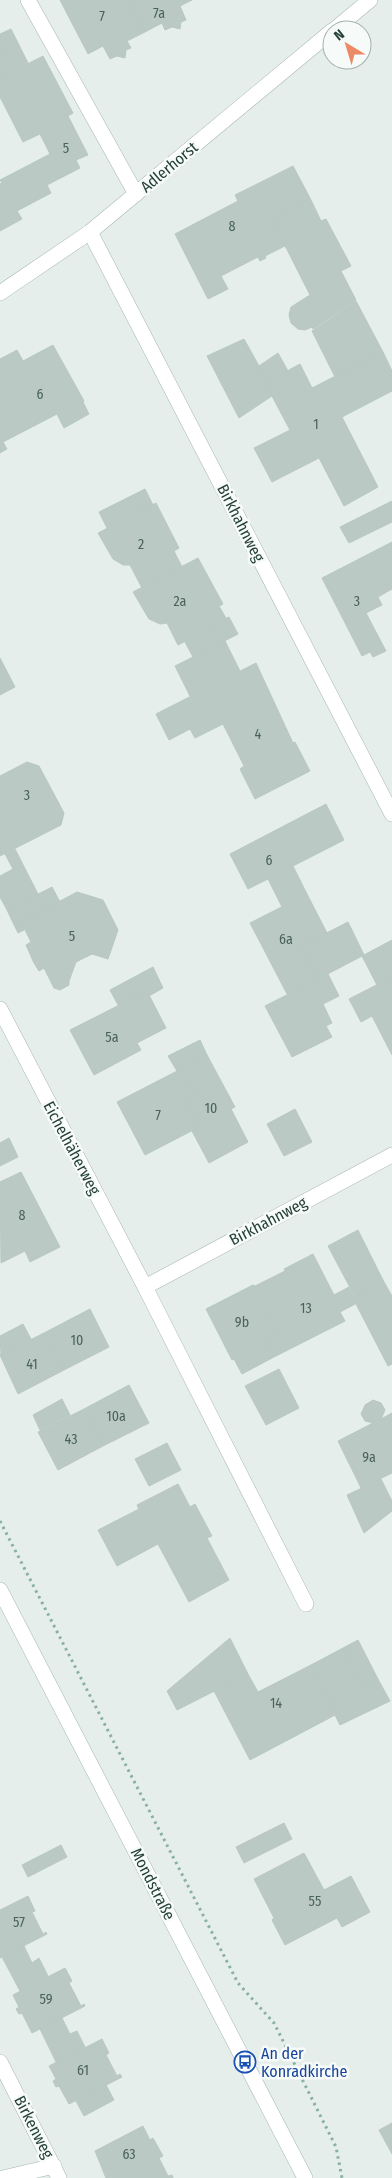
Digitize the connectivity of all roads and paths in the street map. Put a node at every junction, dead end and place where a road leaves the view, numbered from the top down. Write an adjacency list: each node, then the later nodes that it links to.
1 (28, 0): 5 (street)
2 (370, 0): 3 (street, Adlerhorst)
3 (346, 20)
4 (322, 40): 5 (street, Adlerhorst)
5 (136, 194): 6 (street, Adlerhorst)
6 (90, 232): 7 (street, Adlerhorst); 8 (street, Birkhahnweg)
7 (0, 293)
8 (392, 814)
9 (0, 1009): 11 (street, Eichelhäherweg)
10 (392, 1155): 11 (street, Birkhahnweg)
11 (145, 1286): 14 (street, Eichelhäherweg)
12 (0, 1521): 19 (path)
13 (0, 1590): 18 (street, Mondstraße)
14 (306, 1604)
15 (0, 2062): 16 (street, Birkenweg)
16 (57, 2172): 17 (street, Birkenweg)
17 (3, 2178)
18 (304, 2178)
19 (342, 2178)

